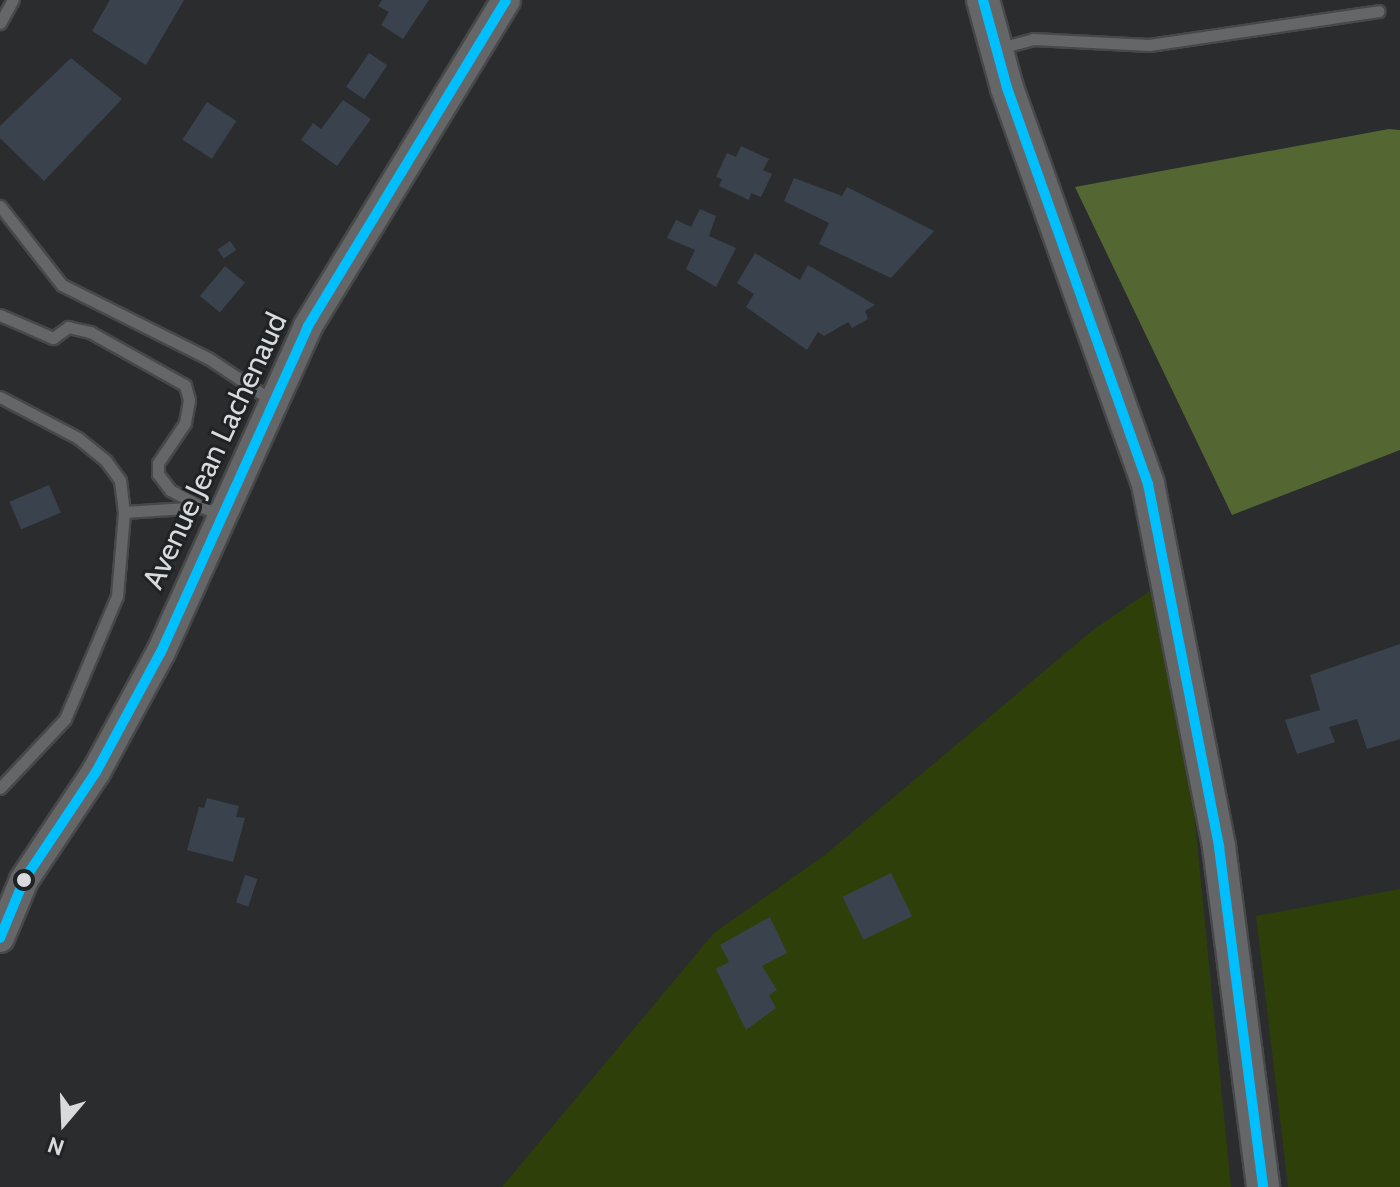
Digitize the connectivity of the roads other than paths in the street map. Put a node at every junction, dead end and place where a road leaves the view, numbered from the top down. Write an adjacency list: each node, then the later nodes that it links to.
1 (13, 0): 5 (lane)
2 (506, 0): 10 (street, Avenue Jean Lachenaud)
3 (983, 0): 6 (main road)
4 (1378, 11): 6 (lane)
5 (0, 23)
6 (995, 49): 15 (main road)
7 (0, 206): 10 (lane)
8 (0, 315): 11 (lane)
9 (0, 397): 12 (lane)
10 (271, 400): 11 (street, Avenue Jean Lachenaud)
11 (212, 511): 12 (lane); 14 (street, Avenue Jean Lachenaud)
12 (124, 512): 13 (lane)
13 (0, 788)
14 (0, 938)
15 (1263, 1187)

